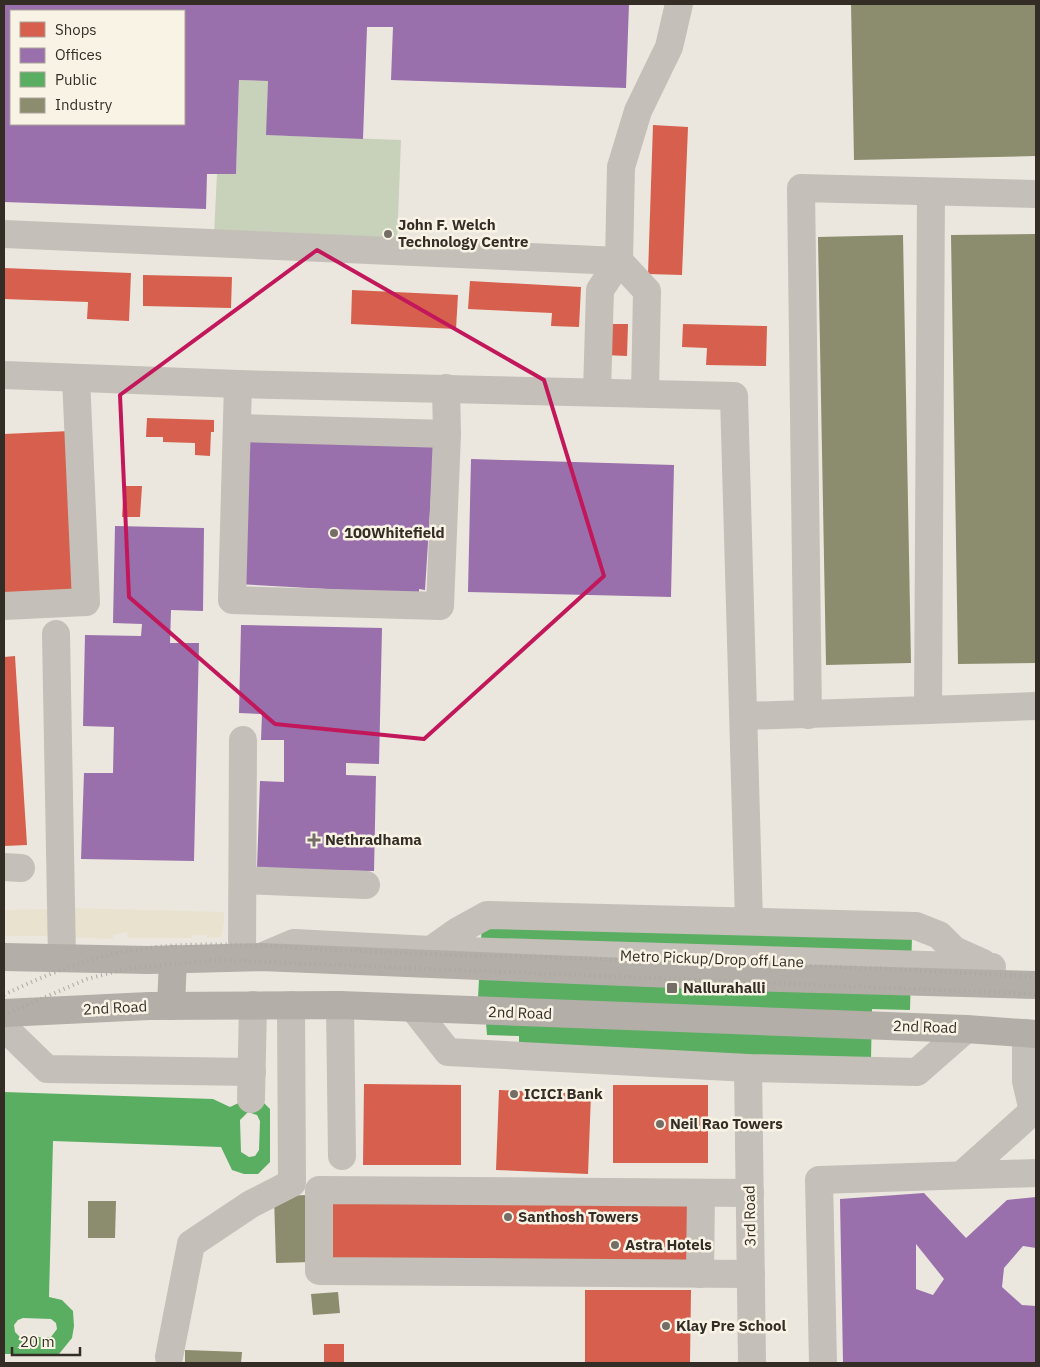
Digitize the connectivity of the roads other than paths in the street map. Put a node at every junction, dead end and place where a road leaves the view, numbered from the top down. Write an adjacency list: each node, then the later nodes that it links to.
1 (679, 4): 5 (street)
2 (931, 193): 3 (street); 17 (street); 18 (street)
3 (1036, 194)
4 (4, 234): 5 (street)
5 (619, 261): 10 (street); 11 (street)
6 (4, 375): 7 (street)
7 (76, 378): 8 (street); 14 (street)
8 (238, 384): 9 (street); 12 (street)
9 (446, 388): 10 (street); 13 (street)
10 (597, 392): 11 (street)
11 (645, 393): 19 (street)
12 (238, 428): 13 (street); 13 (street)
13 (446, 434)
14 (4, 606)
15 (56, 634): 27 (street)
16 (1036, 706): 17 (street)
17 (928, 710): 18 (street)
18 (808, 715): 19 (street)
19 (744, 716): 23 (street)
20 (243, 740): 21 (street)
21 (243, 880): 22 (street); 26 (street)
22 (366, 885)
23 (749, 921): 24 (street); 29 (street)
24 (432, 950): 26 (street, Metro Pickup/Drop off Lane); 29 (street, Metro Pickup/Drop off Lane)
25 (4, 957): 27 (main road)
26 (251, 957): 28 (main road); 30 (main road)
27 (62, 958): 28 (main road)
28 (173, 959): 34 (main road)
29 (992, 967): 30 (street)
30 (1036, 985)
31 (253, 1005): 32 (main road, 2nd Road); 34 (main road, 2nd Road); 41 (street)
32 (291, 1005): 33 (main road, 2nd Road); 51 (street)
33 (340, 1005): 35 (main road, 2nd Road); 44 (street)
34 (171, 1006): 36 (main road, 2nd Road)
35 (415, 1010): 38 (main road, 2nd Road); 40 (street)
36 (4, 1012)
37 (4, 1020): 41 (street)
38 (966, 1029): 39 (main road, 2nd Road); 40 (street)
39 (1031, 1033): 43 (street)
40 (748, 1068): 48 (street, 3rd Road)
41 (252, 1072): 42 (street)
42 (252, 1099)
43 (1035, 1112): 46 (street)
44 (342, 1156)
45 (1036, 1173): 46 (street)
46 (963, 1174): 53 (street)
47 (701, 1193): 48 (street); 49 (street); 49 (street)
48 (750, 1193): 50 (street, 3rd Road)
49 (700, 1274): 50 (street)
50 (751, 1274): 52 (street, 3rd Road)
51 (169, 1357)
52 (752, 1363)
53 (823, 1363)

